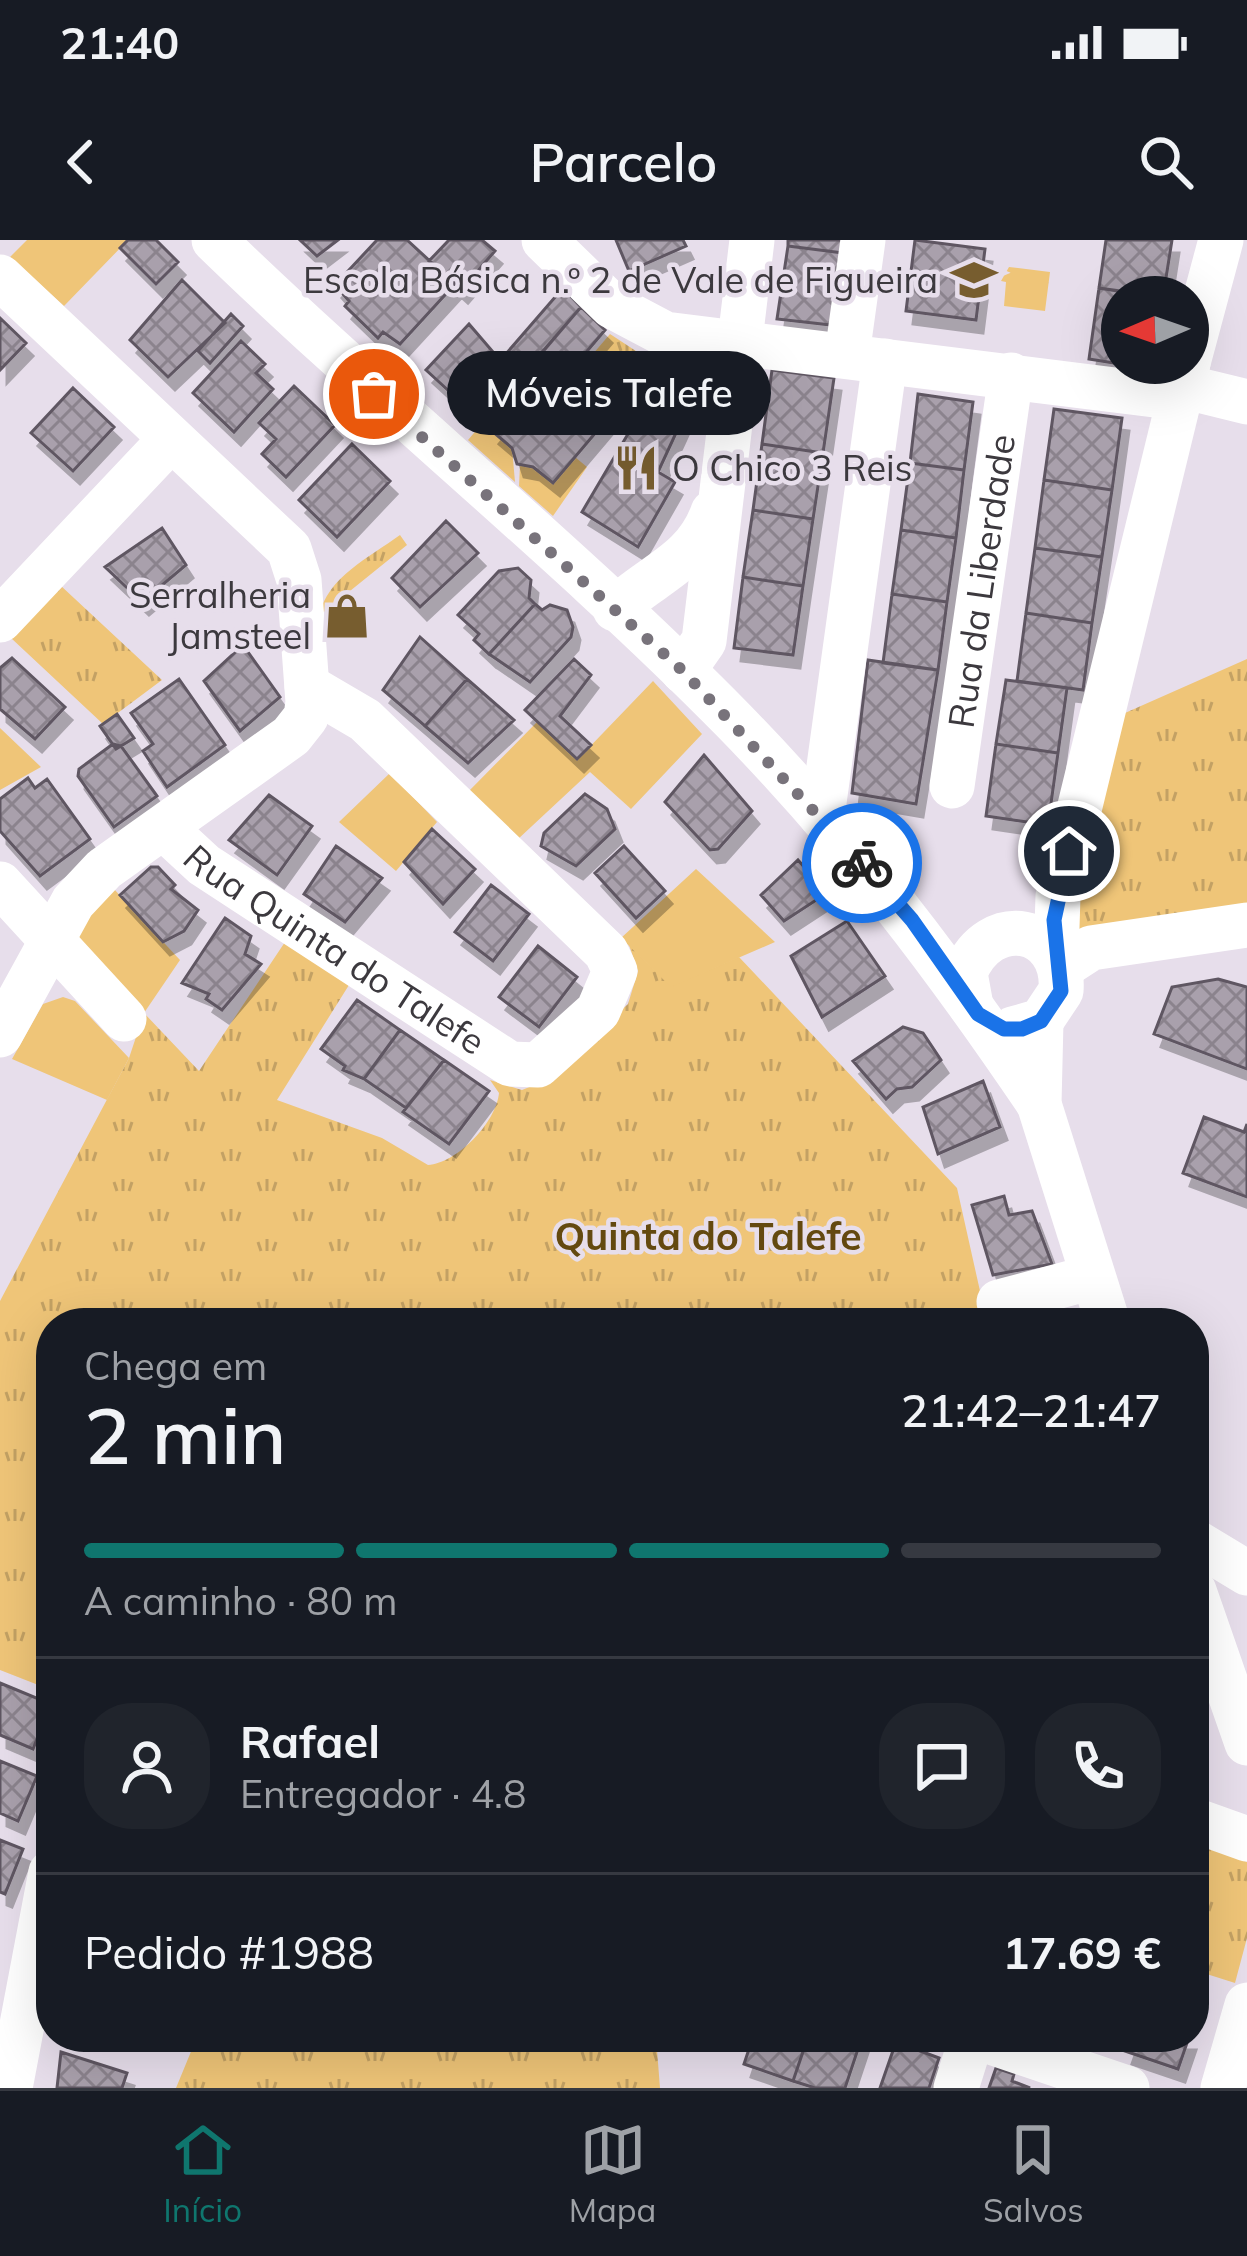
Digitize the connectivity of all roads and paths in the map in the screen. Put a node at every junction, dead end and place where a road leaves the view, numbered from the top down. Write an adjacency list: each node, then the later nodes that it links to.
1 (214, 240): 19 (street)
2 (544, 240): 8 (street)
3 (752, 240): 8 (street)
4 (863, 240): 9 (street)
5 (1221, 240): 7 (street)
6 (0, 278): 15 (street)
7 (1209, 284)
8 (738, 344): 9 (street); 16 (street)
9 (866, 358): 10 (street); 24 (street)
10 (1011, 375): 11 (street); 23 (street, Rua da Liberdade)
11 (1101, 376)
12 (1182, 384): 31 (street)
13 (1202, 384): 14 (street)
14 (1247, 402)
15 (170, 440): 20 (street); 21 (street)
16 (720, 492): 17 (street); 18 (street)
17 (672, 568): 18 (street); 19 (street)
18 (709, 607): 22 (street)
19 (615, 609): 22 (street)
20 (0, 620)
21 (304, 665): 25 (street); 25 (street, Rua Quinta do Talefe)
22 (683, 671): 24 (street)
23 (952, 786)
24 (823, 817): 27 (street)
25 (164, 828): 29 (street)
26 (0, 884): 29 (street)
27 (912, 920): 30 (street); 32 (street)
28 (1247, 925): 31 (street)
29 (52, 941): 33 (street); 35 (street)
30 (982, 943): 31 (street); 32 (street)
31 (1058, 963): 34 (street)
32 (974, 1010): 34 (street); 36 (street)
33 (124, 1019)
34 (1041, 1021): 36 (street)
35 (0, 1035)
36 (1039, 1104): 37 (street)
37 (1093, 1277): 38 (street); 39 (street)
38 (999, 1302)
39 (1103, 1308)
40 (1209, 1550): 41 (street)
41 (1247, 1573)
42 (1209, 1624): 43 (street)
43 (1238, 1688): 44 (street)
44 (1247, 1743)
45 (1209, 1825): 46 (street)
46 (1247, 1839)
47 (36, 1951): 51 (street)
48 (1247, 2006): 54 (street)
49 (969, 2052): 52 (street)
50 (1019, 2052): 53 (street)
51 (10, 2088)
52 (956, 2088)
53 (1127, 2088)
54 (1222, 2088)

